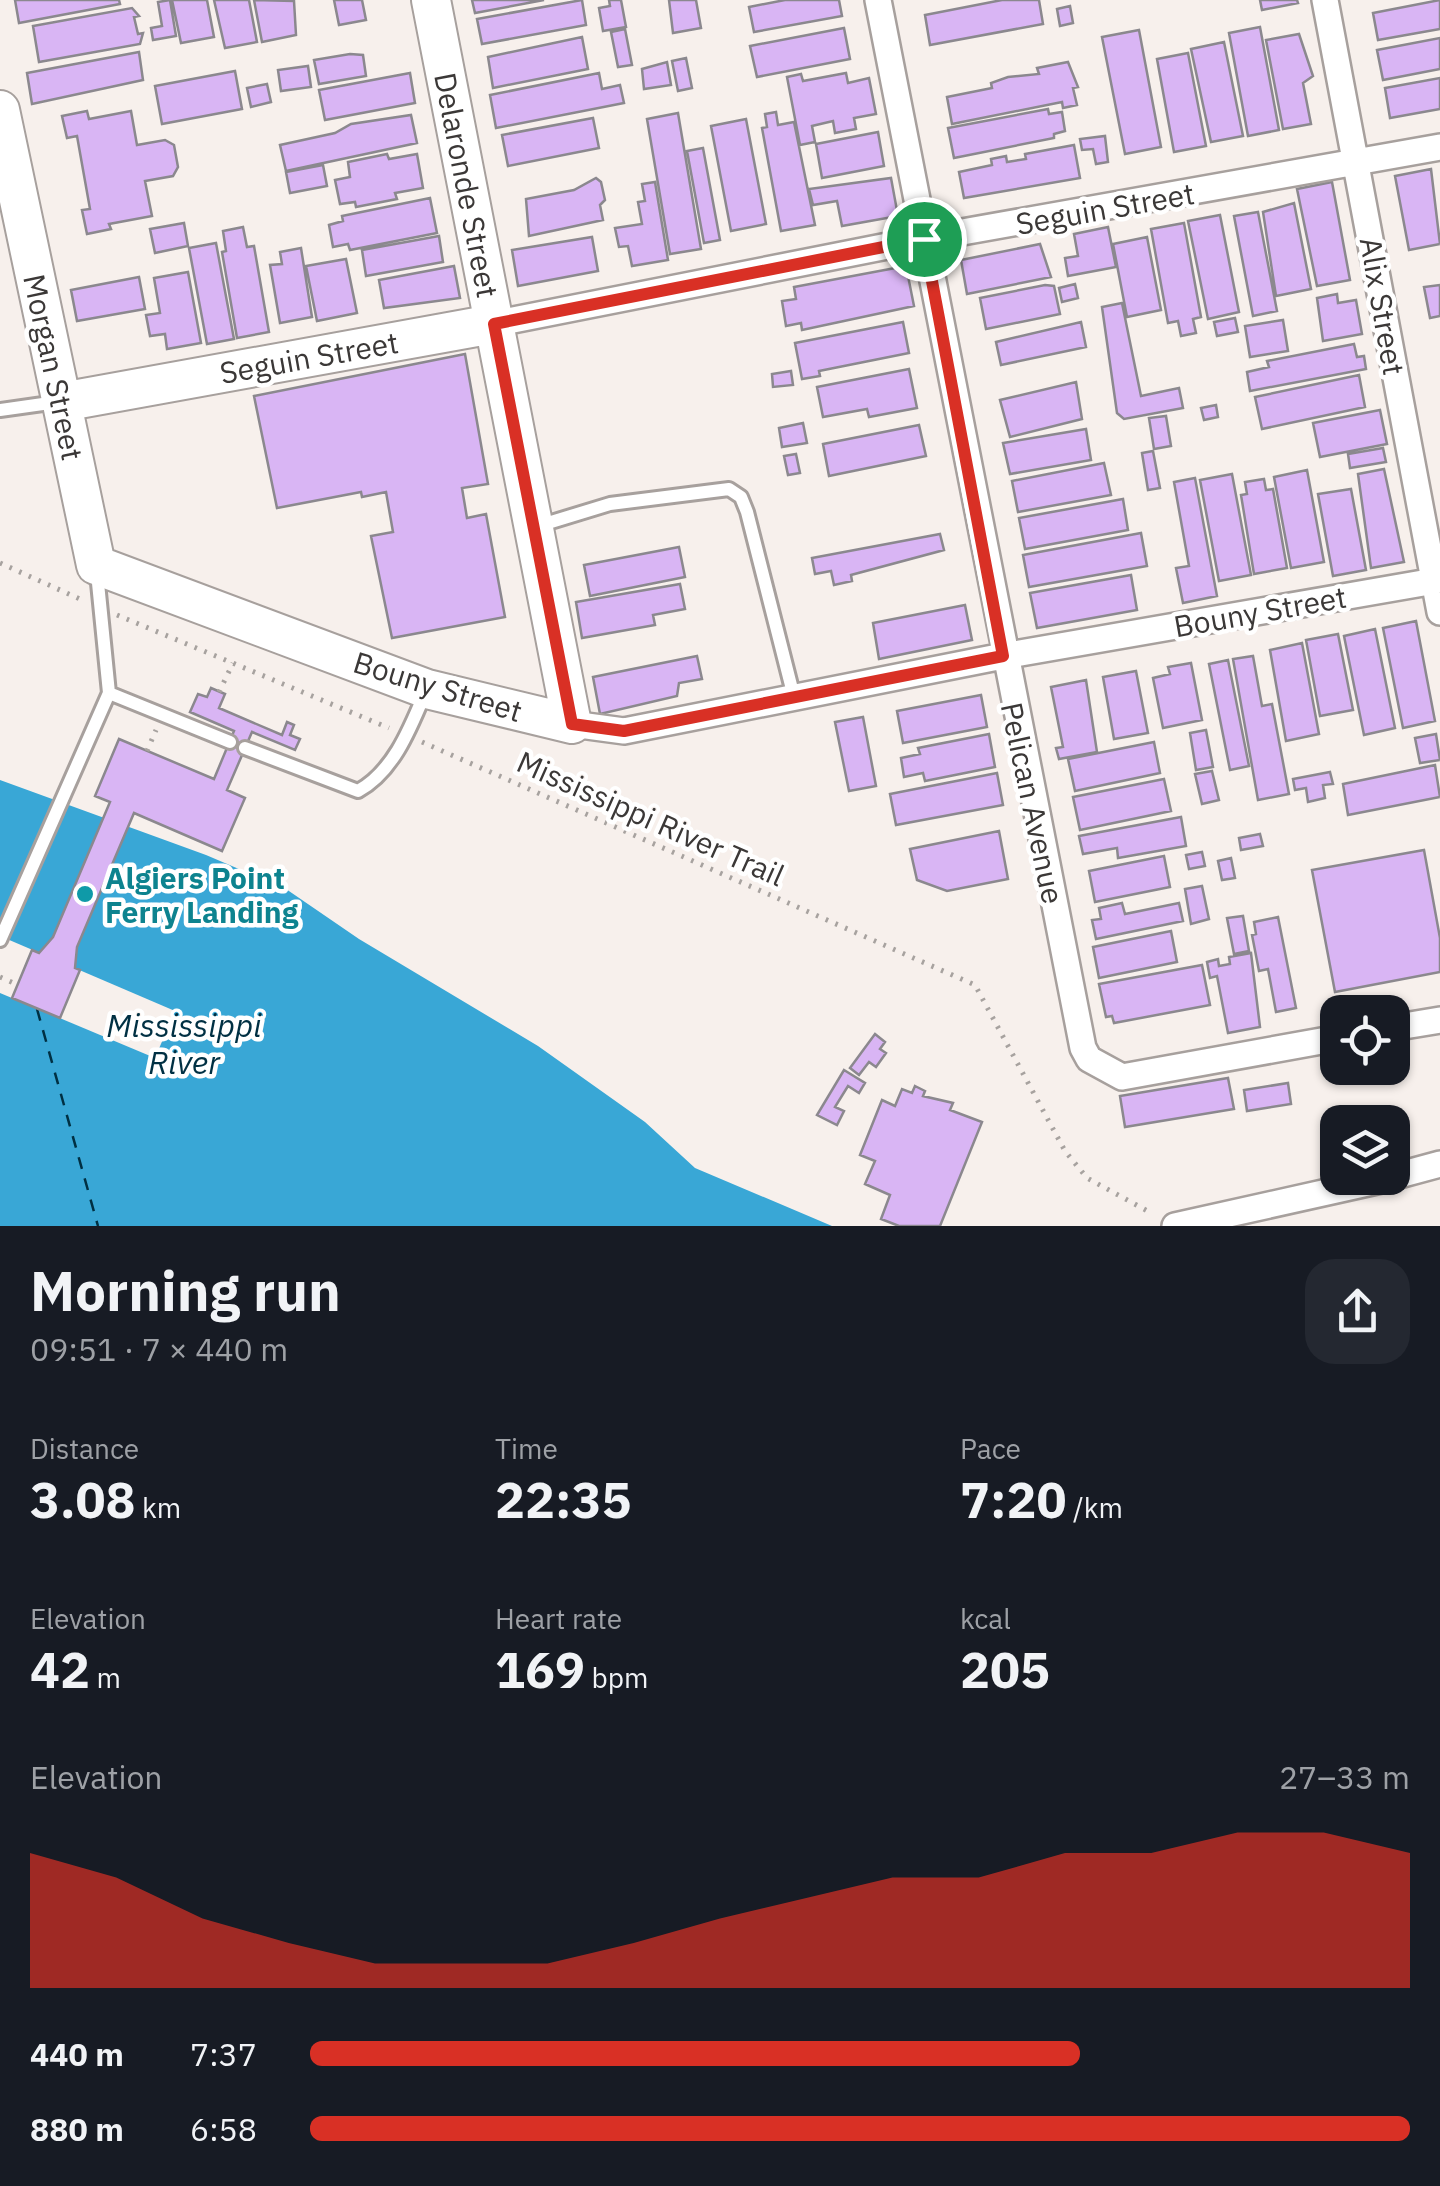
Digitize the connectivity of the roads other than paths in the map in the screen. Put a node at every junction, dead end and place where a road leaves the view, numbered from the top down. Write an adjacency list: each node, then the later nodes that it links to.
1 (431, 0): 8 (street, Delaronde Street)
2 (878, 0): 7 (street, Pelican Avenue)
3 (1325, 0): 6 (street, Alix Street)
4 (0, 110): 9 (street, Morgan Street)
5 (1440, 147): 6 (street, Seguin Street)
6 (1357, 164): 7 (street, Seguin Street); 13 (street, Alix Street)
7 (924, 239): 8 (street, Seguin Street); 15 (street, Pelican Avenue)
8 (494, 324): 9 (street, Seguin Street); 11 (street, Delaronde Street)
9 (62, 402): 10 (lane); 12 (street, Morgan Street)
10 (0, 410)
11 (532, 527): 18 (lane); 19 (street, Delaronde Street)
12 (96, 565): 16 (street, Bouny Street); 17 (lane)
13 (1437, 581): 14 (street, Alix Street); 15 (street, Bouny Street)
14 (1440, 612)
15 (1003, 656): 18 (street, Bouny Street); 25 (street, Pelican Avenue)
16 (427, 689): 19 (street, Bouny Street); 21 (lane)
17 (109, 693): 20 (lane); 22 (lane)
18 (794, 698): 19 (street, Bouny Street)
19 (572, 724)
20 (230, 742)
21 (246, 748)
22 (0, 940)
23 (1440, 1020): 24 (street)
24 (1410, 1025)
25 (1320, 1041)
26 (1440, 1164): 27 (street)
27 (1410, 1172)
28 (1320, 1193): 29 (street)
29 (1178, 1226)

